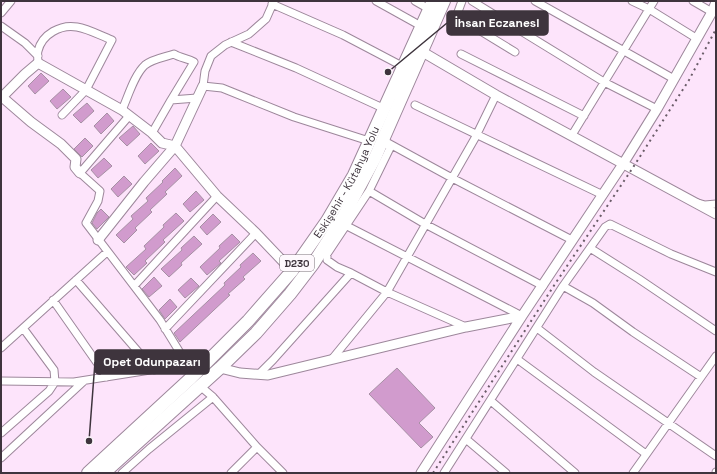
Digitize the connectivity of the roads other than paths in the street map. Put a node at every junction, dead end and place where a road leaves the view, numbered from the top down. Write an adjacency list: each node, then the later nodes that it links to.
1 (11, 1): 16 (street)
2 (376, 1): 18 (street)
3 (415, 1): 13 (street)
4 (444, 1): 21 (highway, Eskişehir - Kütahya Yolu / D230)
5 (462, 1): 23 (street)
6 (472, 1): 28 (street)
7 (535, 1): 22 (street)
8 (632, 1): 14 (street)
9 (654, 1): 14 (street)
10 (693, 1): 15 (street)
11 (716, 2): 15 (street)
12 (273, 3): 20 (street); 26 (street)
13 (431, 5): 18 (highway, Eskişehir - Kütahya Yolu / D230)
14 (649, 9): 19 (street); 22 (street)
15 (712, 12): 19 (street)
16 (1, 13)
17 (1, 26): 25 (street)
18 (421, 26): 21 (highway, Eskişehir - Kütahya Yolu / D230)
19 (696, 38): 27 (street)
20 (231, 42): 29 (street); 35 (street)
21 (416, 50): 26 (highway, Eskişehir - Kütahya Yolu / D230); 31 (street); 44 (highway, Eskişehir - Kütahya Yolu / D230)
22 (624, 50): 27 (street); 28 (street)
23 (515, 52)
24 (461, 54): 39 (street)
25 (38, 60): 30 (street); 30 (street); 47 (street)
26 (402, 66): 35 (highway, Eskişehir - Kütahya Yolu / D230)
27 (674, 79): 36 (street)
28 (604, 82): 36 (street); 39 (street)
29 (204, 86): 32 (street); 43 (street)
30 (86, 90): 37 (street); 38 (street)
31 (496, 95): 41 (street); 42 (street)
32 (198, 98): 33 (street); 45 (street)
33 (171, 100): 37 (street); 40 (street)
34 (415, 105): 41 (street)
35 (385, 109): 43 (highway, Eskişehir - Kütahya Yolu / D230)
36 (657, 109): 46 (street)
37 (125, 113): 40 (street); 47 (street)
38 (62, 115)
39 (584, 116): 42 (street)
40 (152, 133): 45 (street)
41 (476, 134): 48 (street); 50 (street)
42 (572, 135): 46 (street)
43 (369, 141): 63 (highway, Eskişehir - Kütahya Yolu / D230)
44 (386, 141): 48 (street); 49 (street); 84 (highway, Eskişehir - Kütahya Yolu / D230)
45 (175, 146): 51 (street); 58 (street)
46 (623, 164): 50 (street); 52 (street)
47 (80, 172): 58 (street)
48 (452, 178): 55 (street); 59 (street)
49 (369, 191): 55 (street); 56 (street)
50 (603, 195): 59 (street)
51 (217, 196): 57 (street); 67 (street)
52 (692, 201): 53 (street); 54 (street)
53 (716, 204)
54 (716, 214)
55 (425, 224): 62 (street); 68 (street)
56 (347, 226): 62 (street); 65 (street)
57 (256, 233): 63 (street); 76 (street)
58 (98, 240): 61 (street)
59 (572, 240): 68 (street)
60 (590, 248): 64 (street); 69 (street); 77 (street)
61 (107, 252): 66 (street); 67 (street)
62 (407, 257): 70 (street); 72 (street)
63 (292, 271): 82 (highway, Eskişehir - Kütahya Yolu / D230)
64 (716, 272)
65 (351, 273): 70 (street); 86 (street)
66 (76, 280): 71 (street); 85 (street)
67 (134, 286): 76 (street)
68 (543, 286): 72 (street)
69 (563, 286): 75 (street); 88 (street)
70 (387, 292): 73 (street); 80 (street)
71 (53, 300): 74 (street); 87 (street)
72 (522, 316): 73 (street); 107 (street)
73 (466, 327): 80 (street)
74 (23, 328): 78 (street); 91 (street)
75 (537, 328): 81 (street); 95 (street)
76 (165, 329): 83 (street)
77 (716, 331)
78 (1, 348)
79 (716, 356): 88 (street)
80 (332, 359): 86 (street)
81 (517, 359): 94 (street); 100 (street)
82 (207, 361): 83 (street); 102 (highway, Eskişehir - Kütahya Yolu / D230)
83 (187, 364): 85 (street)
84 (220, 368): 86 (street); 92 (highway, Eskişehir - Kütahya Yolu / D230)
85 (154, 370): 87 (street)
86 (259, 374)
87 (107, 377): 90 (street)
88 (701, 377): 95 (street)
89 (1, 381): 91 (street)
90 (84, 381): 91 (street); 101 (street)
91 (55, 382): 96 (street)
92 (200, 386): 93 (street); 103 (highway, Eskişehir - Kütahya Yolu / D230)
93 (213, 398): 98 (street); 104 (street)
94 (490, 401): 97 (street); 110 (street)
95 (669, 423): 99 (street); 100 (street)
96 (1, 433)
97 (466, 439): 108 (street); 109 (street)
98 (257, 448): 105 (street); 106 (street)
99 (715, 453)
100 (646, 454): 111 (street)
101 (1, 458)
102 (88, 473)
103 (104, 473)
104 (122, 473)
105 (231, 473)
106 (283, 473)
107 (421, 473)
108 (444, 473)
109 (506, 473)
110 (575, 473)
111 (633, 473)

